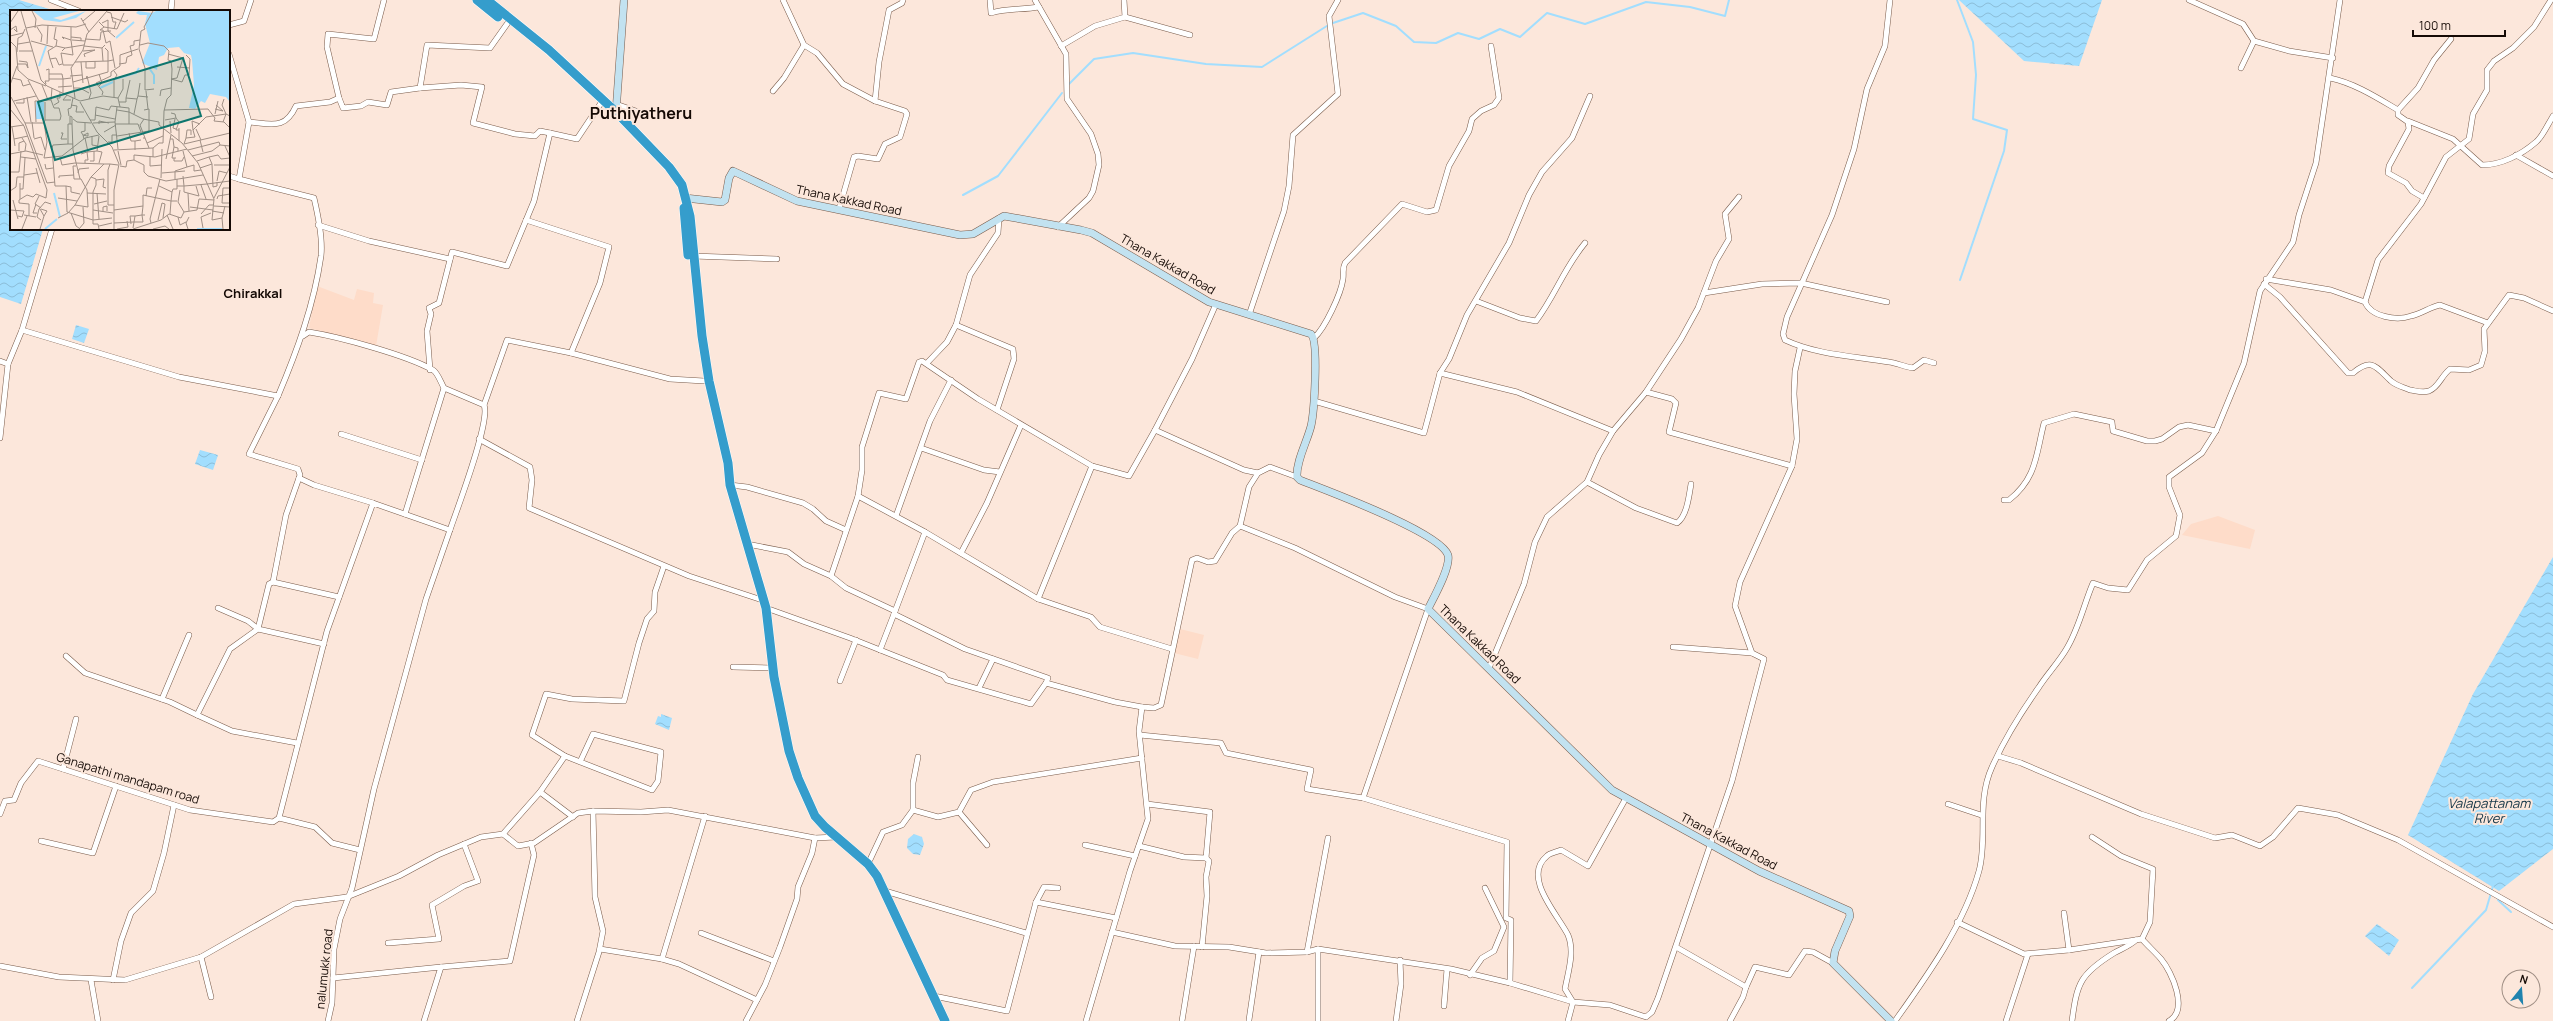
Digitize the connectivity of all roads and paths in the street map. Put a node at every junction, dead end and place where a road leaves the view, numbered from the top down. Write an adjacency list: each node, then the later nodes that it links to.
1 (51, 0): 19 (street)
2 (172, 0): 20 (street)
3 (251, 0): 23 (street)
4 (384, 0): 37 (street)
5 (477, 0): 22 (highway)
6 (487, 0): 22 (highway)
7 (624, 0): 40 (main road)
8 (783, 0): 27 (street)
9 (903, 0): 38 (street)
10 (990, 0): 18 (street)
11 (1035, 0): 18 (street)
12 (1124, 0): 21 (street)
13 (1338, 0): 74 (street)
14 (1890, 0): 66 (street)
15 (2189, 0): 26 (street)
16 (2340, 0): 31 (street)
17 (2551, 0): 47 (street)
18 (1039, 7): 28 (street)
19 (76, 10)
20 (171, 10)
21 (1125, 17): 24 (street); 28 (street)
22 (509, 22): 34 (street); 39 (highway)
23 (230, 25)
24 (1190, 35)
25 (2451, 39): 41 (street)
26 (2254, 41): 31 (street); 32 (street)
27 (804, 45): 35 (street); 38 (street)
28 (1061, 46): 59 (street)
29 (1492, 46): 79 (street)
30 (230, 57): 45 (street)
31 (2333, 58): 33 (street)
32 (2241, 68)
33 (2330, 78): 41 (street); 65 (street)
34 (420, 88): 37 (street); 46 (street)
35 (773, 91)
36 (1590, 96): 69 (street)
37 (339, 98): 45 (street)
38 (875, 101): 55 (street)
39 (601, 102): 40 (highway); 46 (street); 52 (highway)
40 (616, 108): 42 (street); 52 (highway)
41 (2398, 110): 44 (street)
42 (636, 111)
43 (2553, 116): 48 (street)
44 (2407, 121): 47 (street); 54 (street)
45 (249, 122): 51 (street)
46 (550, 133): 57 (street)
47 (2461, 145): 48 (street); 54 (street)
48 (2516, 155): 50 (street)
49 (230, 176): 51 (street)
50 (2553, 176)
51 (239, 179): 58 (street)
52 (685, 196): 55 (main road, Thana Kakkad Road); 62 (highway); 89 (highway)
53 (1739, 197): 68 (street)
54 (2424, 198): 71 (street)
55 (839, 209): 56 (main road, Thana Kakkad Road)
56 (999, 218): 59 (main road, Thana Kakkad Road); 76 (street)
57 (526, 220): 63 (street); 81 (street)
58 (318, 225): 63 (street); 78 (street)
59 (1058, 227): 72 (main road, Thana Kakkad Road)
60 (52, 230): 77 (street)
61 (1585, 243): 69 (street)
62 (693, 256): 64 (street); 89 (highway)
63 (450, 259): 86 (street)
64 (777, 259)
65 (2266, 279): 67 (street); 71 (street)
66 (1802, 283): 68 (street); 70 (street); 80 (street)
67 (2264, 284): 75 (street); 99 (street)
68 (1704, 293): 91 (street)
69 (1476, 301): 87 (street)
70 (1887, 302)
71 (2365, 302): 75 (street)
72 (1216, 304): 74 (main road, Thana Kakkad Road); 97 (street)
73 (2553, 311): 75 (street)
74 (1249, 315): 79 (main road, Thana Kakkad Road)
75 (2488, 323)
76 (956, 325): 83 (street); 95 (street)
77 (22, 330): 85 (street); 92 (street)
78 (303, 336): 86 (street); 92 (street)
79 (1314, 338): 93 (main road)
80 (1800, 348): 84 (street); 106 (street)
81 (571, 352): 89 (street); 94 (street, nalumukk road)
82 (0, 361): 85 (street)
83 (927, 363): 88 (street); 114 (street)
84 (1934, 363)
85 (8, 364): 101 (street)
86 (430, 370): 90 (street)
87 (1440, 373): 93 (street); 98 (street)
88 (951, 380): 95 (street); 103 (street)
89 (706, 381): 111 (highway)
90 (444, 388): 94 (street); 104 (street)
91 (1646, 392): 98 (street); 106 (street)
92 (278, 396): 110 (street)
93 (1314, 401): 109 (main road)
94 (484, 405): 102 (street, nalumukk road)
95 (997, 410): 96 (street)
96 (1021, 425): 105 (street); 107 (street)
97 (1155, 430): 105 (street); 108 (street)
98 (1613, 431): 112 (street)
99 (2216, 431): 115 (street); 157 (street)
100 (341, 434): 104 (street)
101 (0, 438)
102 (479, 439): 120 (street, nalumukk road); 125 (street)
103 (921, 448): 107 (street); 118 (street)
104 (422, 460): 117 (street)
105 (1092, 466): 129 (street)
106 (1792, 466): 141 (street)
107 (1000, 472): 124 (street)
108 (1258, 473): 109 (street); 119 (street)
109 (1297, 477): 132 (main road, Thana Kakkad Road)
110 (299, 478): 116 (street); 127 (street)
111 (730, 482): 121 (street); 123 (highway)
112 (1586, 482): 113 (street); 146 (street)
113 (1691, 484)
114 (858, 496): 118 (street); 121 (street)
115 (2004, 500)
116 (373, 503): 117 (street); 128 (street)
117 (405, 514): 120 (street)
118 (896, 516): 122 (street)
119 (1240, 526): 132 (street); 139 (street)
120 (450, 530): 189 (street, nalumukk road)
121 (846, 530): 126 (street)
122 (925, 532): 124 (street); 133 (street)
123 (746, 544): 126 (street); 130 (highway)
124 (961, 553): 129 (street)
125 (664, 566): 130 (street); 156 (street)
126 (831, 576): 133 (street)
127 (273, 582): 128 (street); 134 (street)
128 (339, 597): 137 (street)
129 (1038, 599): 139 (street)
130 (764, 604): 136 (street); 145 (highway)
131 (218, 608): 134 (street)
132 (1428, 608): 146 (main road, Thana Kakkad Road); 164 (street)
133 (894, 612): 140 (street); 143 (street)
134 (258, 630): 137 (street); 152 (street)
135 (189, 636): 150 (street)
136 (856, 640): 140 (street); 147 (street)
137 (324, 644): 155 (street)
138 (1673, 647): 141 (street)
139 (1172, 649): 151 (street)
140 (880, 650): 149 (street)
141 (1752, 653): 185 (street)
142 (66, 656): 150 (street)
143 (993, 659): 148 (street); 149 (street)
144 (732, 667): 145 (street)
145 (772, 668): 178 (highway)
146 (1488, 668): 165 (main road, Thana Kakkad Road)
147 (840, 681)
148 (1046, 683): 149 (street); 151 (street)
149 (979, 688)
150 (162, 699): 152 (street)
151 (1142, 707): 154 (street)
152 (197, 714): 155 (street)
153 (76, 719): 161 (street)
154 (1140, 735): 159 (street); 164 (street)
155 (297, 743): 176 (street)
156 (565, 756): 160 (street); 163 (street)
157 (1998, 756): 173 (street); 201 (street)
158 (918, 757): 169 (street)
159 (1142, 758): 166 (street); 171 (street)
160 (580, 762): 160 (street)
161 (63, 769): 162 (street, Ganapathi mandapam road); 172 (street, Ganapathi mandapam road)
162 (116, 786): 168 (street, Ganapathi mandapam road); 182 (street)
163 (540, 792): 175 (street); 177 (street)
164 (1363, 798): 229 (street)
165 (1626, 798): 185 (main road, Thana Kakkad Road); 234 (street)
166 (1147, 804): 188 (street); 191 (street)
167 (1948, 804): 173 (street)
168 (174, 805): 176 (street, Ganapathi mandapam road); 228 (street)
169 (913, 810): 171 (street); 192 (street)
170 (593, 811): 174 (street); 175 (street); 211 (street)
171 (959, 812): 186 (street)
172 (0, 814)
173 (1981, 815): 200 (street)
174 (705, 816): 180 (street); 218 (street)
175 (573, 817): 184 (street)
176 (279, 818): 189 (street)
177 (503, 834): 183 (street); 184 (street)
178 (837, 837): 180 (street); 192 (highway)
179 (2092, 837): 205 (street)
180 (815, 838): 220 (street)
181 (1328, 838): 215 (street)
182 (41, 840)
183 (464, 844): 196 (street); 207 (street)
184 (531, 844): 223 (street)
185 (1712, 844): 210 (street); 221 (main road, Thana Kakkad Road)
186 (987, 845)
187 (1085, 845): 190 (street)
188 (1139, 846): 190 (street); 191 (street)
189 (360, 850): 196 (street, nalumukk road)
190 (1135, 856): 199 (street)
191 (1206, 858): 209 (street)
192 (868, 864): 195 (highway)
193 (1058, 888): 197 (street)
194 (1485, 888): 225 (street)
195 (885, 891): 204 (street); 231 (highway)
196 (348, 897): 217 (street); 226 (street, nalumukk road)
197 (1036, 902): 199 (street); 204 (street)
198 (2064, 913): 213 (street)
199 (1116, 918): 202 (street)
200 (1957, 922): 216 (street); 251 (street)
201 (2553, 927)
202 (1112, 932): 208 (street); 244 (street)
203 (701, 933): 220 (street)
204 (1026, 933): 231 (street)
205 (2142, 939): 206 (street); 254 (street)
206 (2136, 940): 213 (street); 253 (street)
207 (388, 943)
208 (1194, 946): 209 (street); 245 (street)
209 (1202, 947): 214 (street)
210 (1676, 947): 230 (street); 236 (street)
211 (600, 949): 218 (street); 241 (street)
212 (1318, 949): 215 (street); 219 (street); 246 (street)
213 (2069, 950): 216 (street)
214 (1259, 952): 215 (street); 237 (street)
215 (1307, 952)
216 (2028, 954): 252 (street)
217 (201, 956): 228 (street); 232 (street)
218 (662, 959): 233 (street)
219 (1400, 960): 224 (street); 247 (street)
220 (774, 961): 233 (street)
221 (1834, 963): 230 (street); 250 (main road)
222 (0, 966): 227 (street)
223 (441, 967): 226 (street); 240 (street)
224 (1447, 969): 225 (street); 235 (street)
225 (1470, 975): 229 (street)
226 (333, 978): 239 (street, nalumukk road)
227 (91, 980): 228 (street); 238 (street)
228 (114, 980)
229 (1510, 983): 234 (street)
230 (1746, 986): 249 (street)
231 (934, 996): 243 (highway)
232 (212, 997)
233 (757, 1000): 242 (street)
234 (1573, 1002): 236 (street); 248 (street)
235 (1444, 1006)
236 (1645, 1019)
237 (1249, 1020)
238 (98, 1021)
239 (328, 1021)
240 (424, 1021)
241 (577, 1021)
242 (746, 1021)
243 (945, 1021)
244 (1086, 1021)
245 (1182, 1021)
246 (1318, 1021)
247 (1396, 1021)
248 (1568, 1021)
249 (1730, 1021)
250 (1891, 1021)
251 (1895, 1021)
252 (2006, 1021)
253 (2072, 1021)
254 (2169, 1021)

